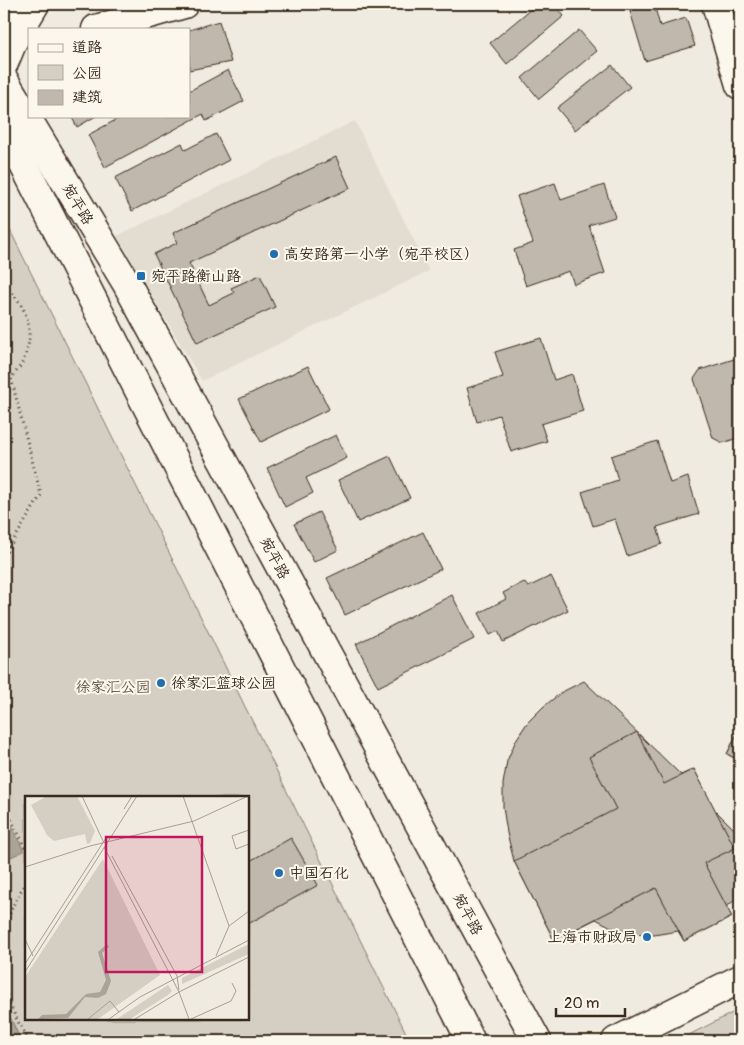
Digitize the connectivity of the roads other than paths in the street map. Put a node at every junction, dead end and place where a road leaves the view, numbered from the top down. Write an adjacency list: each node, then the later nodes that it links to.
1 (6, 4): 5 (main road)
2 (35, 4): 7 (main road)
3 (184, 4): 6 (main road)
4 (716, 4): 9 (main road)
5 (4, 8)
6 (100, 28)
7 (12, 46)
8 (4, 80): 13 (main road, 宛平路)
9 (740, 85)
10 (4, 126): 12 (main road, 宛平路)
11 (740, 979): 14 (main road)
12 (471, 1041)
13 (537, 1041)
14 (616, 1041)

